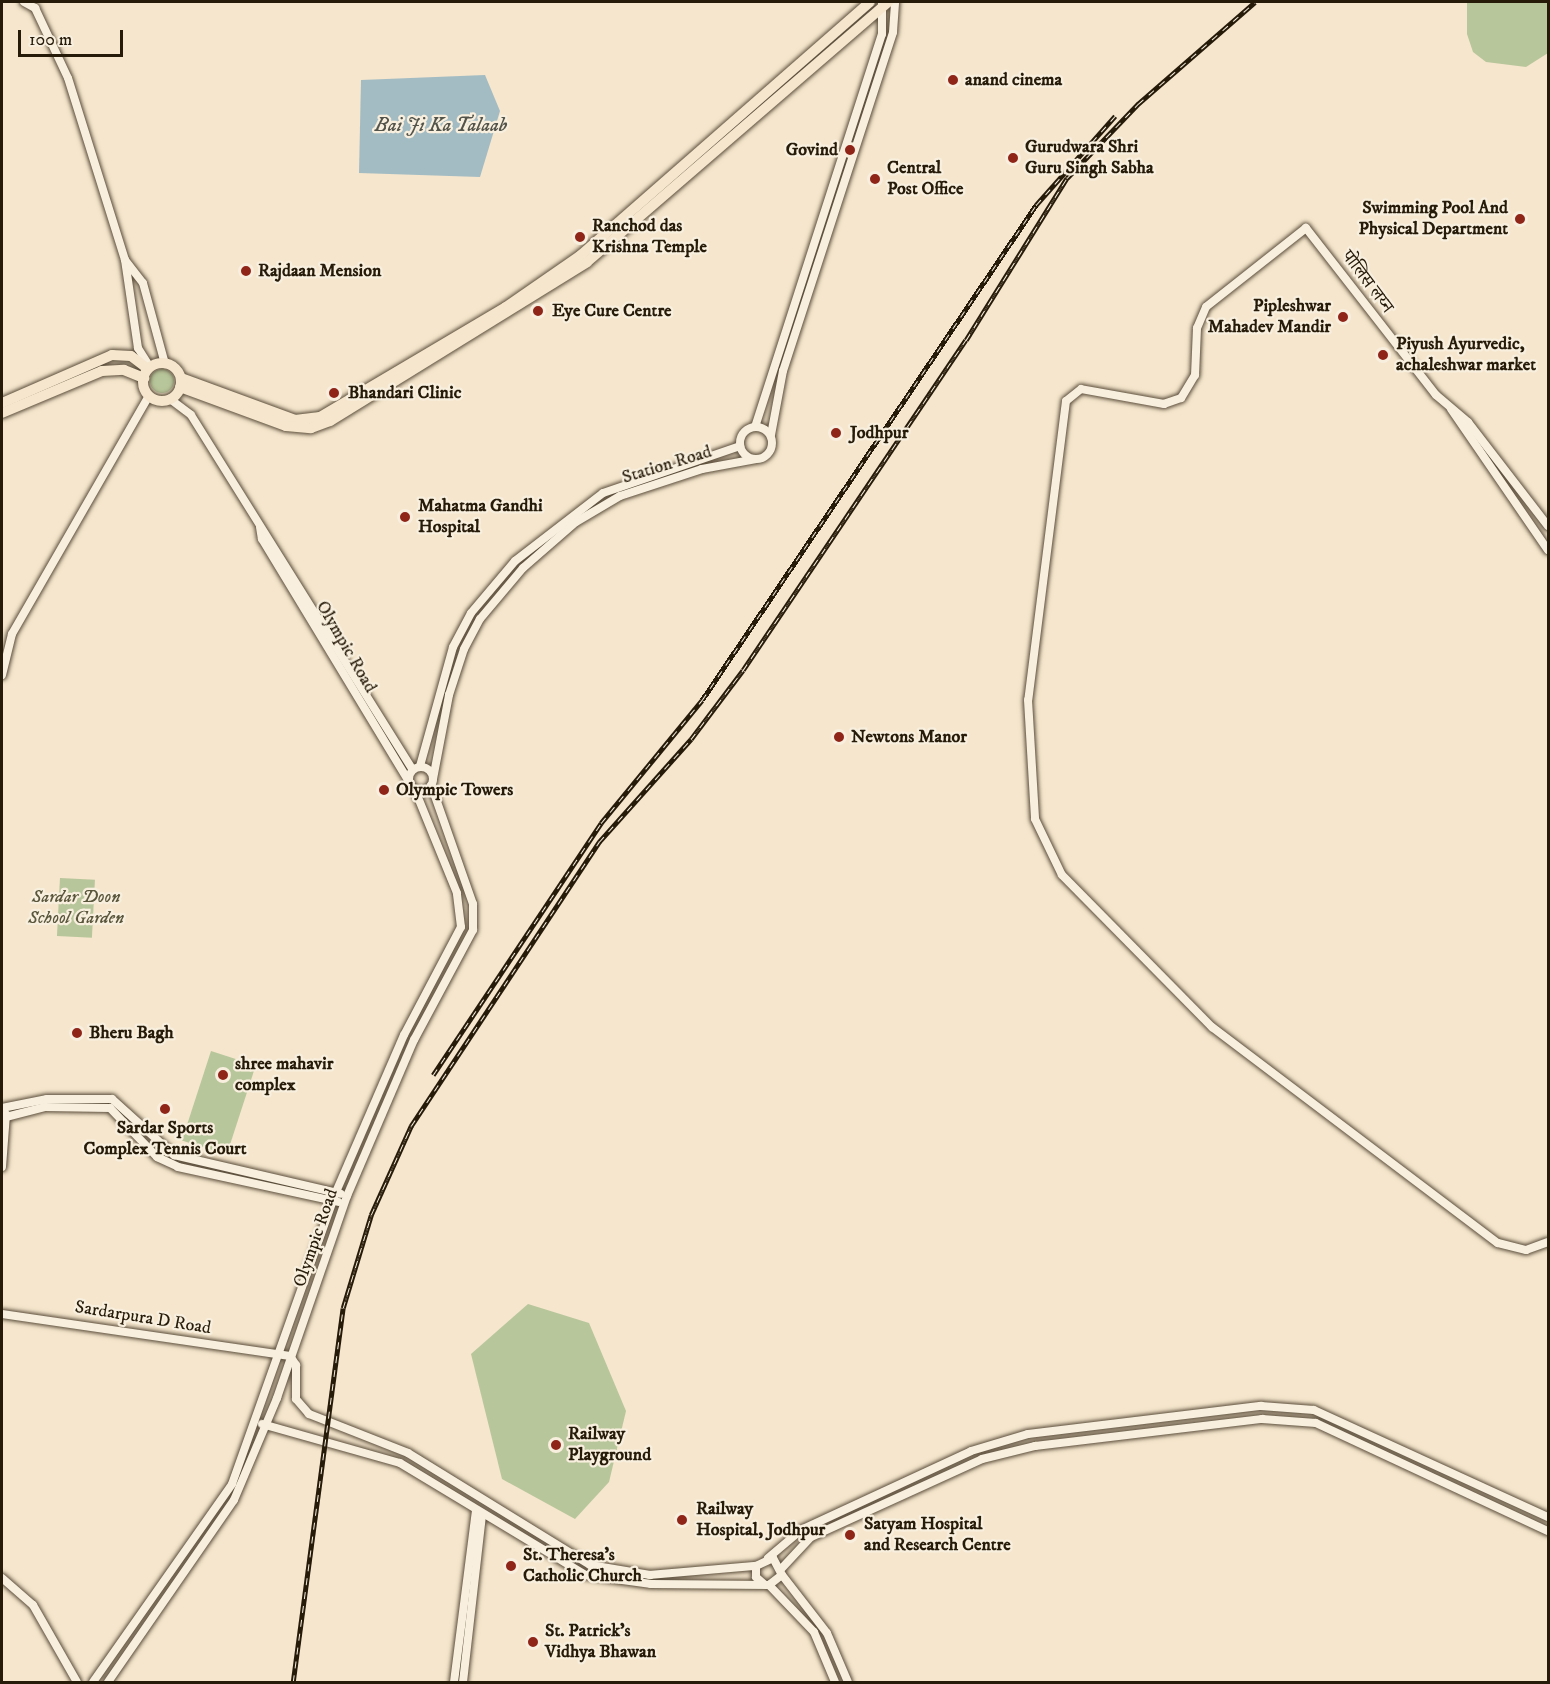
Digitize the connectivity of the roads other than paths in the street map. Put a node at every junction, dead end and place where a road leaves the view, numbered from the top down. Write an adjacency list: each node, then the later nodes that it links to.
1 (24, 2): 5 (street)
2 (870, 2): 14 (main road)
3 (896, 2): 16 (street)
4 (884, 3): 14 (main road); 15 (street)
5 (125, 260): 6 (street); 7 (street)
6 (165, 364): 7 (main road); 8 (main road)
7 (147, 371): 9 (main road); 11 (main road); 13 (main road)
8 (180, 382): 10 (main road); 14 (main road)
9 (149, 396): 10 (main road); 22 (street)
10 (170, 399): 20 (street, Olympic Road)
11 (2, 403)
12 (1450, 409): 19 (street, पोलिस लय्न); 21 (street, पोलिस लय्न); 31 (street, पोलिस लय्न)
13 (2, 413)
14 (322, 421)
15 (755, 427): 16 (street); 17 (street)
16 (771, 435): 18 (street)
17 (740, 446): 18 (street); 23 (street, Station Road)
18 (756, 459): 25 (street, Station Road)
19 (1548, 526)
20 (260, 527): 23 (street, Olympic Road); 24 (street, Olympic Road)
21 (1548, 550)
22 (2, 675)
23 (416, 768): 24 (street, Station Road); 25 (street, Olympic Road)
24 (409, 782): 26 (street, Olympic Road)
25 (432, 782): 26 (street); 30 (street, Olympic Road)
26 (415, 790): 29 (street, Olympic Road)
27 (4, 1112): 28 (street); 29 (street)
28 (2, 1167)
29 (335, 1196): 30 (street); 33 (street, Olympic Road)
30 (346, 1200): 34 (street, Olympic Road)
31 (1548, 1242)
32 (2, 1314): 33 (street, Sardarpura D Road)
33 (279, 1353): 34 (street, Sardarpura D Road); 35 (street, Olympic Road)
34 (290, 1356): 36 (street, Olympic Road); 39 (street)
35 (256, 1421): 36 (street); 37 (street, Olympic Road)
36 (267, 1425): 37 (street, Olympic Road); 38 (street)
37 (236, 1485): 49 (street, Olympic Road); 50 (street, Olympic Road)
38 (479, 1512): 41 (street); 51 (street); 52 (street)
39 (500, 1512): 41 (street); 44 (street)
40 (1548, 1517): 43 (street)
41 (494, 1521): 47 (street)
42 (1548, 1531): 45 (street)
43 (768, 1558): 44 (street); 45 (street)
44 (756, 1566): 47 (street)
45 (782, 1571): 47 (street); 54 (street)
46 (2, 1578): 48 (street)
47 (767, 1585): 53 (street)
48 (76, 1683)
49 (93, 1683)
50 (108, 1683)
51 (454, 1683)
52 (463, 1683)
53 (835, 1683)
54 (848, 1683)

